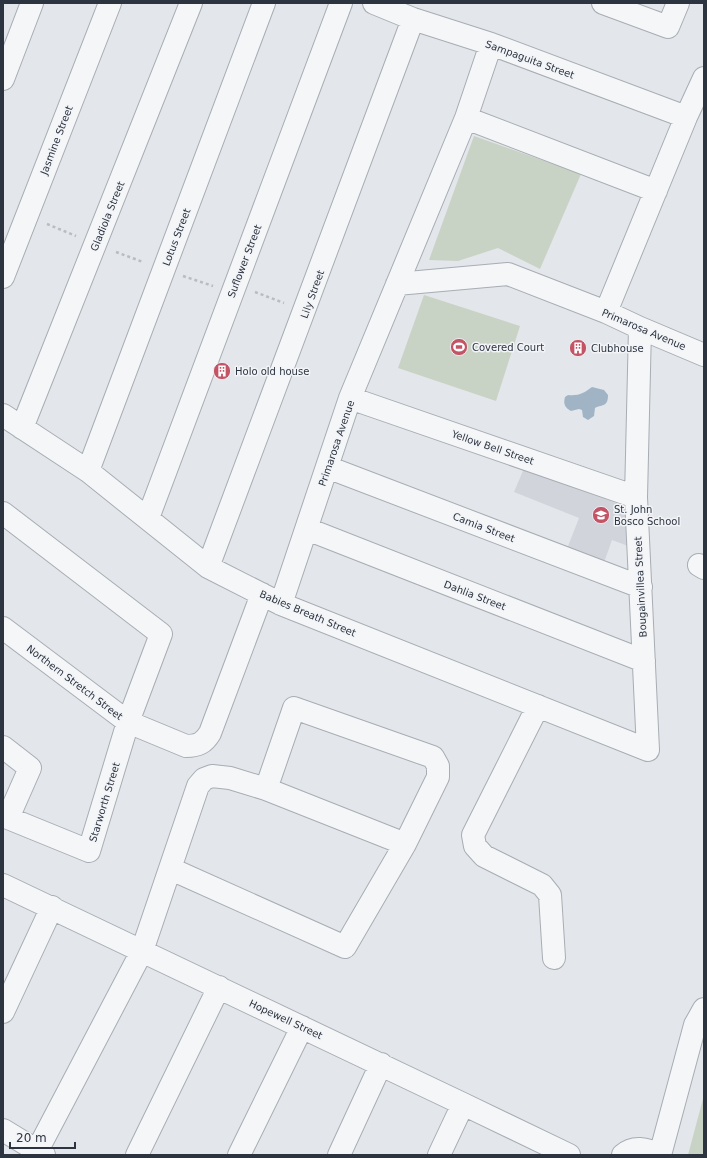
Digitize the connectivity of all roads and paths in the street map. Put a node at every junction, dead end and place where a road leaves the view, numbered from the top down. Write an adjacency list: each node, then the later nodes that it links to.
1 (32, 3): 12 (street)
2 (110, 3): 16 (street, Jasmine Street)
3 (191, 3): 24 (street, Gladiola Street)
4 (264, 3): 26 (street, Lotus Street)
5 (341, 3): 29 (street, Suflower Street)
6 (374, 3): 9 (street, Sampaguita Street)
7 (603, 3): 8 (street)
8 (678, 3)
9 (413, 19): 10 (street, Sampaguita Street); 31 (street, Lily Street)
10 (492, 44): 13 (street, Sampaguita Street); 14 (street, Primarosa Avenue)
11 (704, 78): 13 (street)
12 (3, 80)
13 (686, 117): 15 (street)
14 (466, 118): 15 (street); 18 (street, Primarosa Avenue)
15 (656, 191): 19 (street)
16 (7, 252): 17 (street, Jasmine Street)
17 (3, 277)
18 (397, 284): 19 (street, Primarosa Avenue); 22 (street, Primarosa Avenue)
19 (606, 312): 20 (street, Primarosa Avenue)
20 (640, 328): 21 (street, Primarosa Avenue); 27 (street, Bougainvillea Street)
21 (704, 354)
22 (350, 398): 25 (street, Primarosa Avenue); 27 (street, Yellow Bell Street)
23 (3, 415): 24 (street, Babies Breath Street)
24 (22, 428): 26 (street, Babies Breath Street)
25 (327, 467): 30 (street, Primarosa Avenue); 32 (street, Camia Street)
26 (88, 471): 29 (street, Babies Breath Street)
27 (636, 496): 32 (street, Bougainvillea Street)
28 (3, 513): 38 (street)
29 (148, 518): 31 (street, Babies Breath Street)
30 (307, 529): 34 (street, Primarosa Avenue); 36 (street, Dahlia Street)
31 (208, 568): 33 (street, Babies Breath Street)
32 (641, 587): 36 (street, Bougainvillea Street)
33 (262, 594): 34 (street, Babies Breath Street); 38 (street, Northern Stretch Street)
34 (281, 604): 37 (street, Babies Breath Street)
35 (3, 628): 38 (street, Northern Stretch Street)
36 (644, 661): 40 (street, Bougainvillea Street)
37 (538, 706): 40 (street, Babies Breath Street); 47 (street)
38 (128, 722): 39 (street, Starworth Street)
39 (3, 747)
40 (648, 750)
41 (266, 789): 42 (street); 42 (street); 43 (street)
42 (405, 844): 43 (street)
43 (171, 869): 46 (street)
44 (3, 885): 45 (street, Hopewell Street)
45 (52, 907): 46 (street, Hopewell Street); 49 (street)
46 (142, 951): 48 (street, Hopewell Street); 55 (street)
47 (554, 958)
48 (219, 987): 51 (street, Hopewell Street); 56 (street)
49 (5, 1001)
50 (704, 1009): 62 (street)
51 (302, 1027): 52 (street, Hopewell Street); 57 (street)
52 (382, 1064): 53 (street, Hopewell Street); 58 (street)
53 (464, 1104): 59 (street); 60 (street, Hopewell Street)
54 (3, 1130): 55 (street)
55 (40, 1153)
56 (137, 1155)
57 (239, 1155)
58 (339, 1155)
59 (439, 1155)
60 (569, 1155)
61 (623, 1155): 62 (street)
62 (659, 1155)

